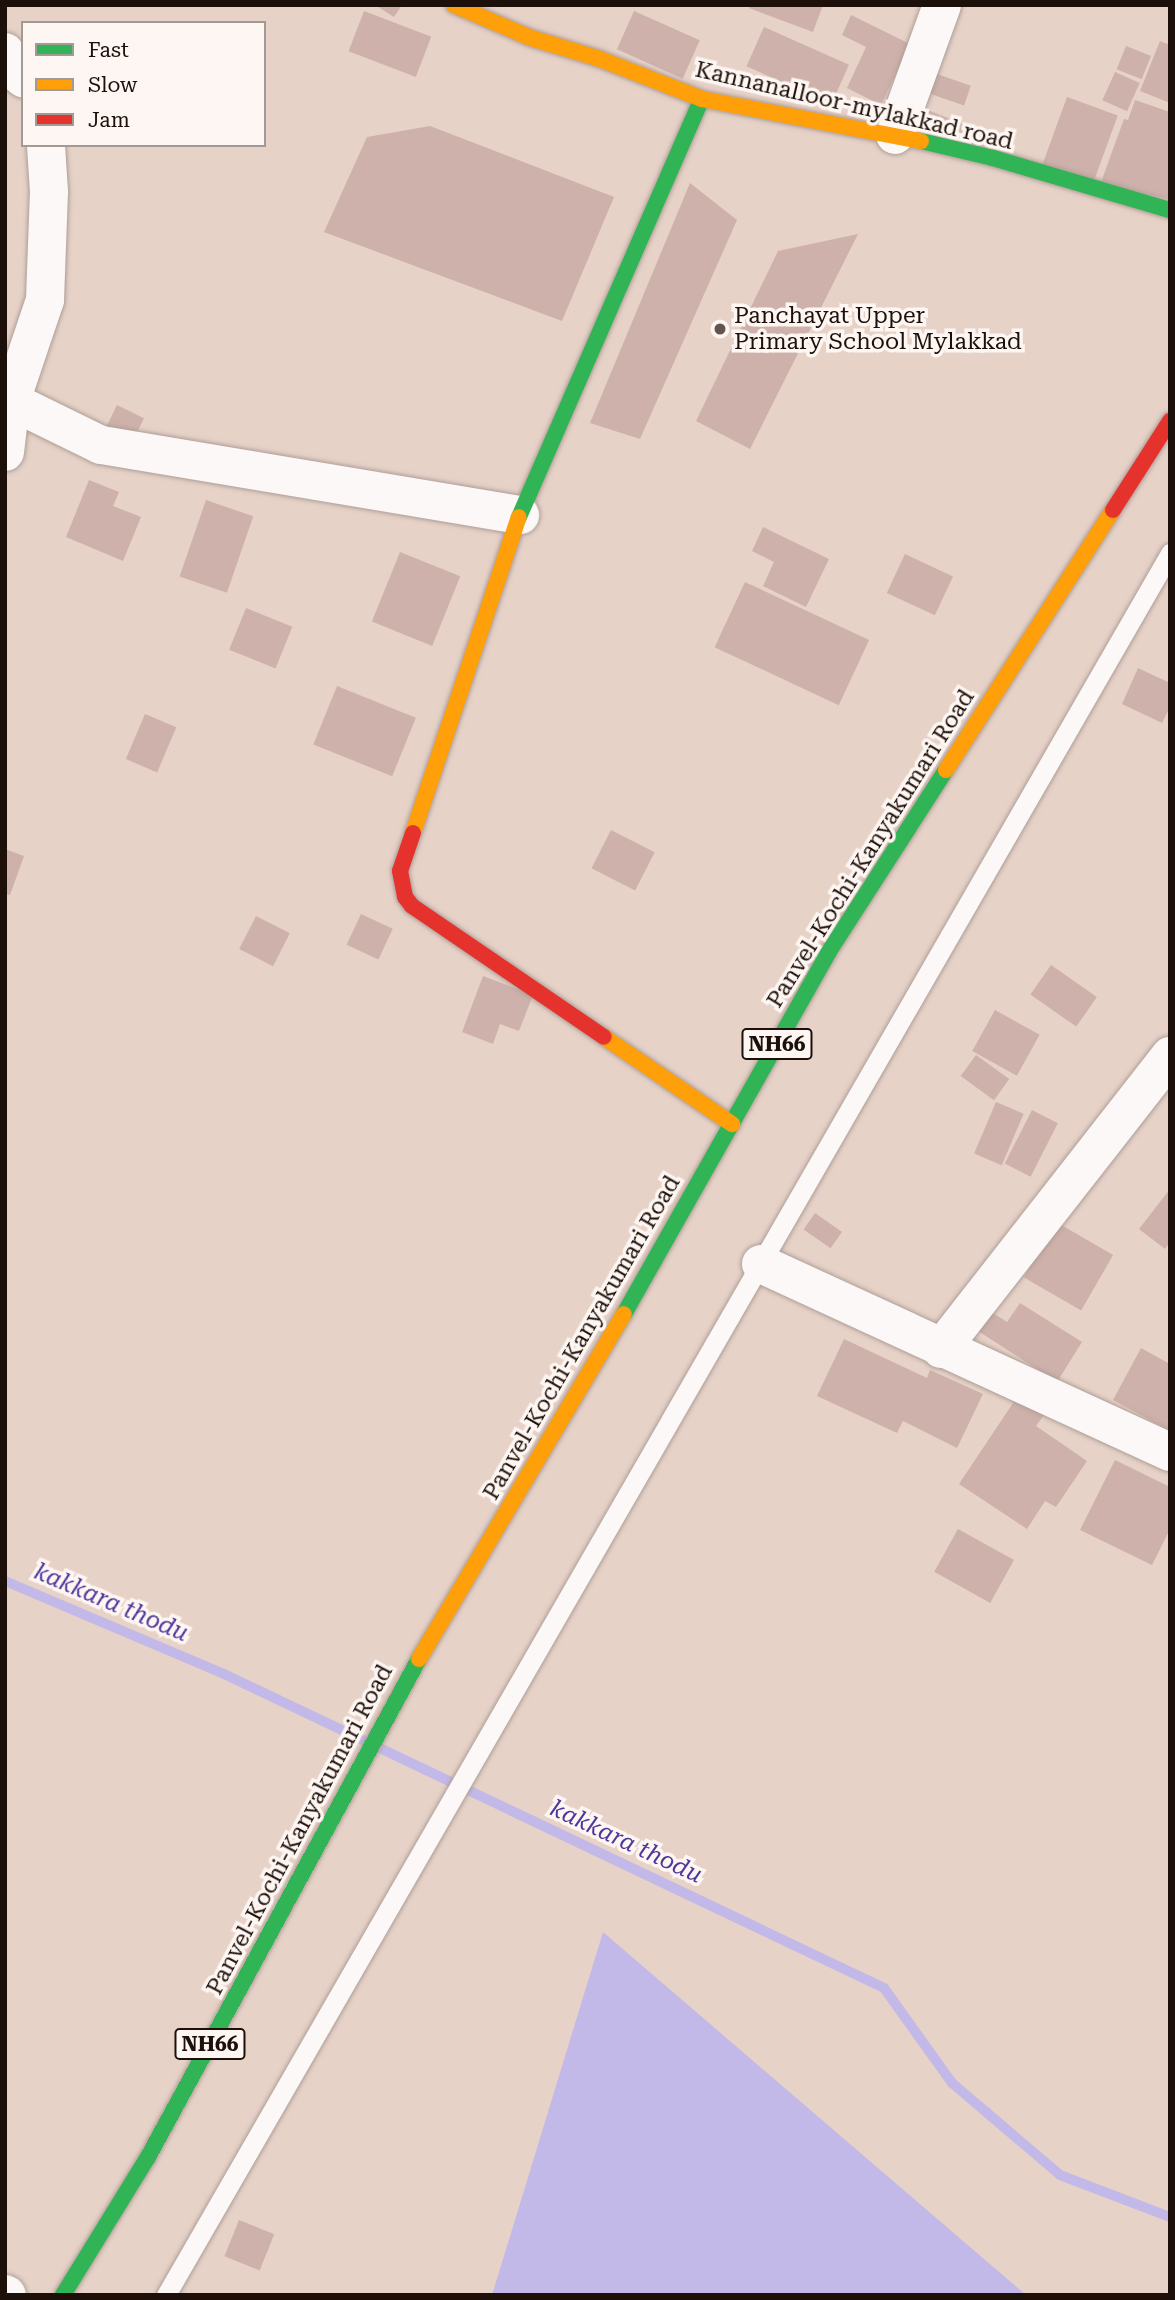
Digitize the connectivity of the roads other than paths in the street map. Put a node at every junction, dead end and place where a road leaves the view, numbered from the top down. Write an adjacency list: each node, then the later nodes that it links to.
1 (454, 5): 5 (main road, Kannanalloor-mylakkad road)
2 (942, 5): 6 (street)
3 (5, 52): 4 (street)
4 (21, 76)
5 (702, 99): 6 (main road, Kannanalloor-mylakkad road); 12 (main road)
6 (895, 135): 8 (main road, Kannanalloor-mylakkad road)
7 (46, 147): 9 (street)
8 (1170, 210)
9 (11, 401): 11 (street); 12 (street)
10 (1170, 421): 15 (main road, Panvel-Kochi-Kanyakumari Road / NH66)
11 (5, 452)
12 (520, 515): 15 (main road)
13 (1170, 553): 16 (lane)
14 (1170, 1056): 17 (street)
15 (732, 1124): 19 (main road, Panvel-Kochi-Kanyakumari Road / NH66)
16 (761, 1264): 17 (street); 20 (lane)
17 (941, 1349): 18 (street)
18 (1170, 1452)
19 (63, 2295)
20 (166, 2295)

